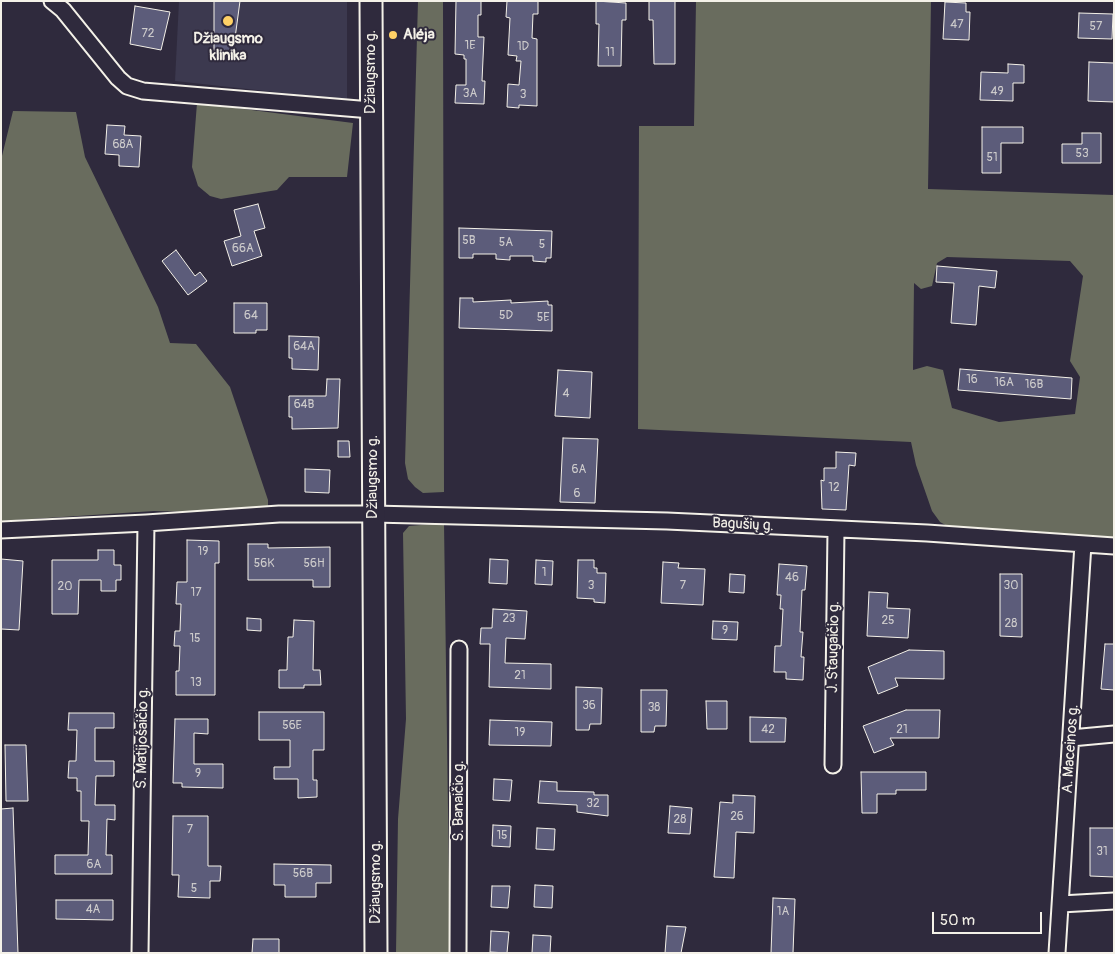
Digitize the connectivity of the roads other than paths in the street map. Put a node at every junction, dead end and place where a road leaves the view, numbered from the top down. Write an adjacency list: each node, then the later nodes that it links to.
1 (52, 1): 3 (street)
2 (370, 1): 3 (street, Džiaugsmo g.)
3 (371, 110): 4 (street, Džiaugsmo g.)
4 (373, 514): 5 (street, Bagušių g.); 7 (street, Bagušių g.); 17 (street, Džiaugsmo g.)
5 (146, 523): 6 (street, Bagušių g.); 16 (street, S. Matijošaičio g.)
6 (1, 530)
7 (836, 530): 8 (street, Bagušių g.); 13 (street, J. Staugaičio g.)
8 (1084, 544): 9 (street, Bagušių g.); 12 (street, A. Maceinos g.)
9 (1114, 546)
10 (459, 649): 18 (street, S. Banaičio g.)
11 (1114, 734): 12 (street)
12 (1071, 738): 15 (street, A. Maceinos g.)
13 (833, 765)
14 (1114, 901): 15 (street)
15 (1061, 904): 19 (street, A. Maceinos g.)
16 (140, 953)
17 (376, 953)
18 (458, 953)
19 (1057, 953)

